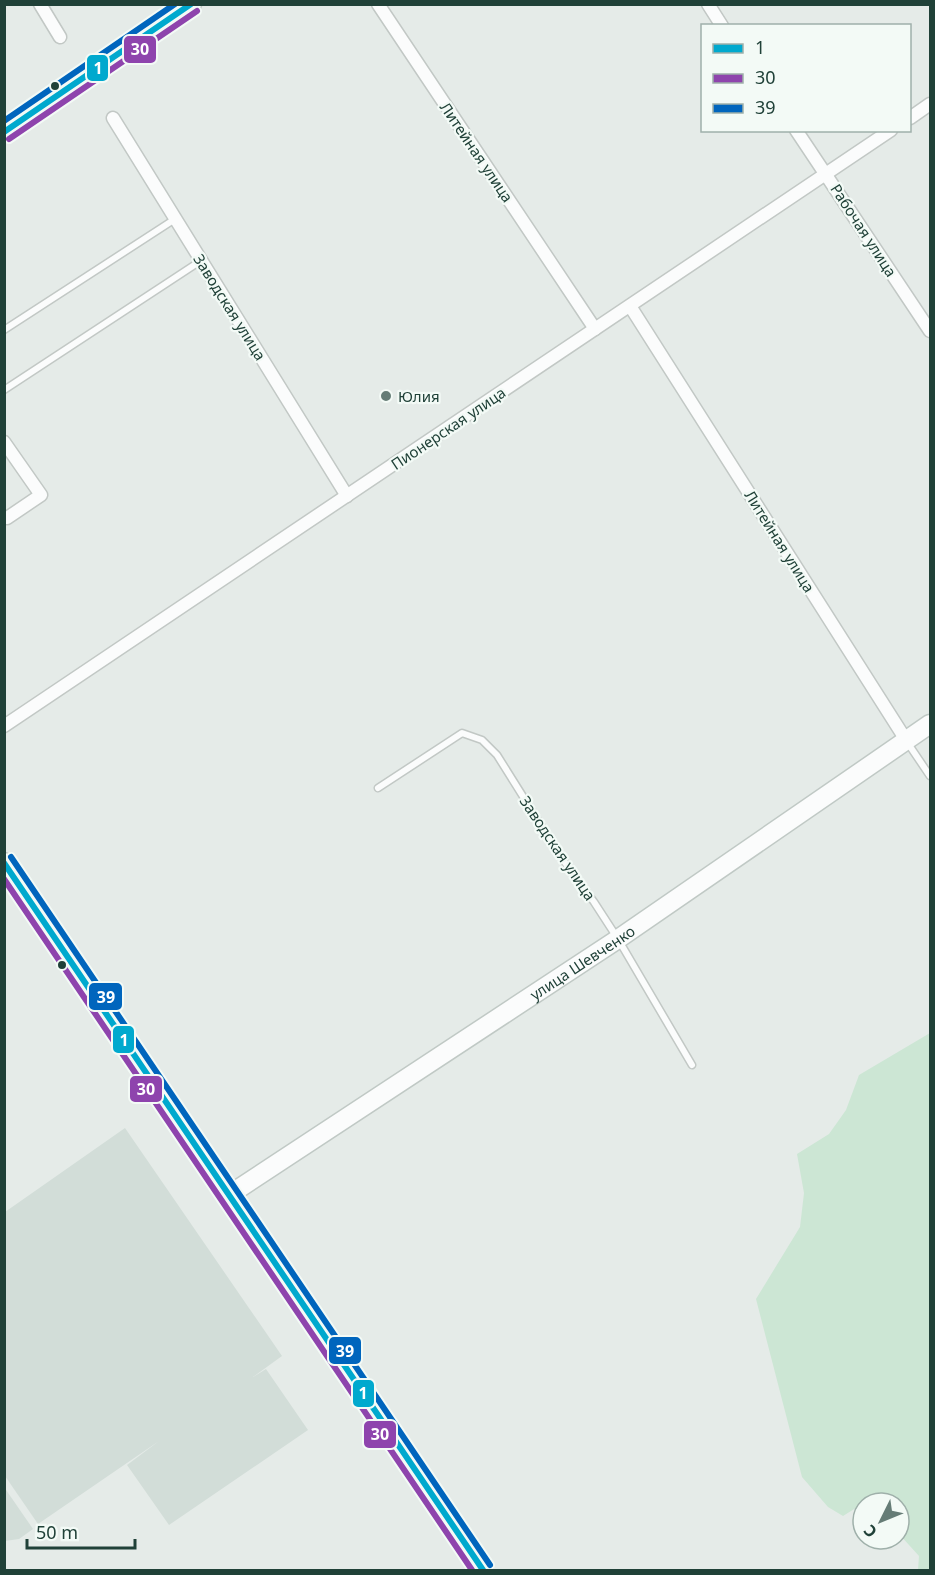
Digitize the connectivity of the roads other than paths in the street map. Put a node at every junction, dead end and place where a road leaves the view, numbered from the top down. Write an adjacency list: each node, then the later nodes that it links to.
1 (40, 4): 6 (street)
2 (192, 4): 10 (main road)
3 (378, 4): 17 (street, Литейная улица)
4 (708, 4): 5 (street)
5 (721, 24)
6 (60, 37)
7 (930, 104): 8 (street)
8 (911, 117)
9 (113, 118): 14 (street, Заводская улица)
10 (4, 132)
11 (797, 132): 13 (street, Рабочая улица)
12 (888, 132): 13 (street, Пионерская улица)
13 (827, 174): 16 (street, Пионерская улица); 19 (street, Рабочая улица)
14 (176, 219): 15 (street, Заводская улица); 18 (lane)
15 (202, 260): 20 (lane); 22 (street, Заводская улица)
16 (630, 306): 17 (street, Пионерская улица); 26 (street, Литейная улица)
17 (595, 329): 22 (street, Пионерская улица)
18 (4, 330)
19 (930, 331)
20 (4, 390)
21 (4, 442): 23 (street)
22 (347, 496): 25 (street, Пионерская улица)
23 (7, 518)
24 (930, 724): 26 (main road, улица Шевченко)
25 (4, 726)
26 (906, 740): 27 (lane, Литейная улица); 30 (main road, улица Шевченко)
27 (930, 776)
28 (378, 788): 30 (lane, Заводская улица)
29 (4, 862): 32 (main road)
30 (618, 939): 31 (lane, Заводская улица); 32 (main road, улица Шевченко)
31 (692, 1065)
32 (229, 1195): 33 (main road)
33 (480, 1570)

